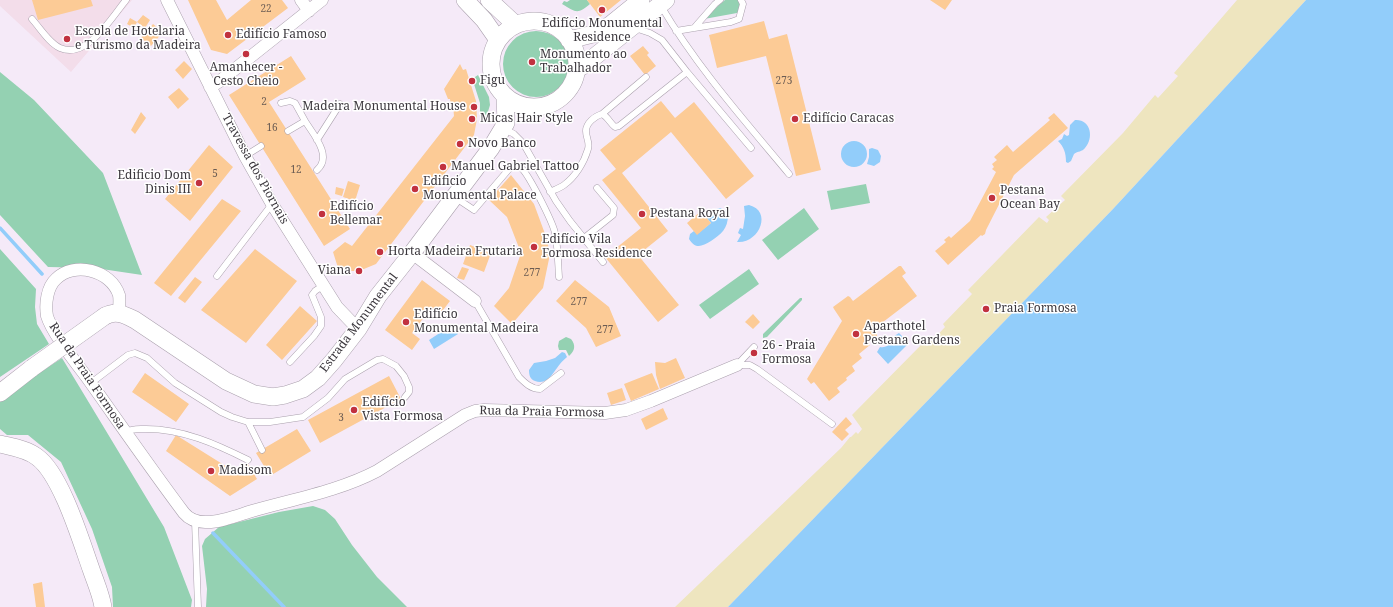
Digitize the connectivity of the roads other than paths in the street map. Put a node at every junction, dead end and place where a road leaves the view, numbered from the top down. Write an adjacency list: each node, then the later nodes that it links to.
1 (126, 0): 12 (lane)
2 (167, 0): 22 (street, Travessa dos Piornais)
3 (301, 0): 11 (street)
4 (322, 0): 11 (street)
5 (465, 0): 17 (main road)
6 (489, 0): 13 (main road)
7 (641, 0): 18 (main road)
8 (720, 0): 15 (lane)
9 (741, 0): 15 (lane)
10 (663, 2): 14 (main road); 16 (lane)
11 (309, 11): 22 (street)
12 (32, 19)
13 (516, 25): 17 (main road); 18 (main road)
14 (631, 28): 19 (main road); 20 (lane)
15 (694, 28): 16 (lane)
16 (676, 31): 36 (lane)
17 (498, 40): 23 (main road)
18 (569, 40): 19 (main road)
19 (576, 70): 26 (main road)
20 (687, 72): 27 (lane); 33 (lane)
21 (646, 77): 27 (lane)
22 (210, 87): 34 (street, Travessa dos Piornais)
23 (505, 96): 26 (main road); 29 (main road)
24 (281, 103): 28 (lane)
25 (340, 104): 31 (lane)
26 (526, 106): 29 (main road, Estrada Monumental)
27 (602, 114): 38 (lane)
28 (305, 121): 30 (lane); 31 (lane)
29 (504, 125): 38 (lane); 39 (main road, Estrada Monumental)
30 (288, 131)
31 (317, 140): 35 (lane)
32 (262, 146): 34 (lane)
33 (751, 148)
34 (245, 156): 40 (street, Travessa dos Piornais)
35 (317, 170)
36 (789, 174)
37 (597, 188): 41 (lane)
38 (550, 192): 41 (lane)
39 (455, 197): 42 (main road, Estrada Monumental); 45 (lane)
40 (272, 204): 44 (lane); 46 (street, Travessa dos Piornais)
41 (584, 238): 43 (lane)
42 (412, 253): 47 (street); 49 (main road, Estrada Monumental)
43 (603, 262)
44 (217, 276)
45 (559, 277)
46 (324, 285): 49 (street, Travessa dos Piornais); 51 (lane)
47 (475, 301): 53 (lane)
48 (112, 314): 49 (main road, Estrada Monumental); 54 (street, Rua da Praia Formosa); 55 (main road, bridge)
49 (358, 328)
50 (754, 346): 52 (lane)
51 (290, 362)
52 (737, 365): 58 (lane); 63 (street, Rua da Praia Formosa)
53 (561, 373)
54 (90, 383): 57 (lane); 59 (street, Rua da Praia Formosa)
55 (0, 393)
56 (405, 397): 57 (lane)
57 (248, 422): 61 (lane)
58 (832, 424)
59 (126, 432): 62 (lane); 63 (street, Rua da Praia Formosa)
60 (0, 444): 64 (main road)
61 (262, 450)
62 (248, 460)
63 (195, 521): 65 (lane)
64 (103, 607)
65 (198, 607)

